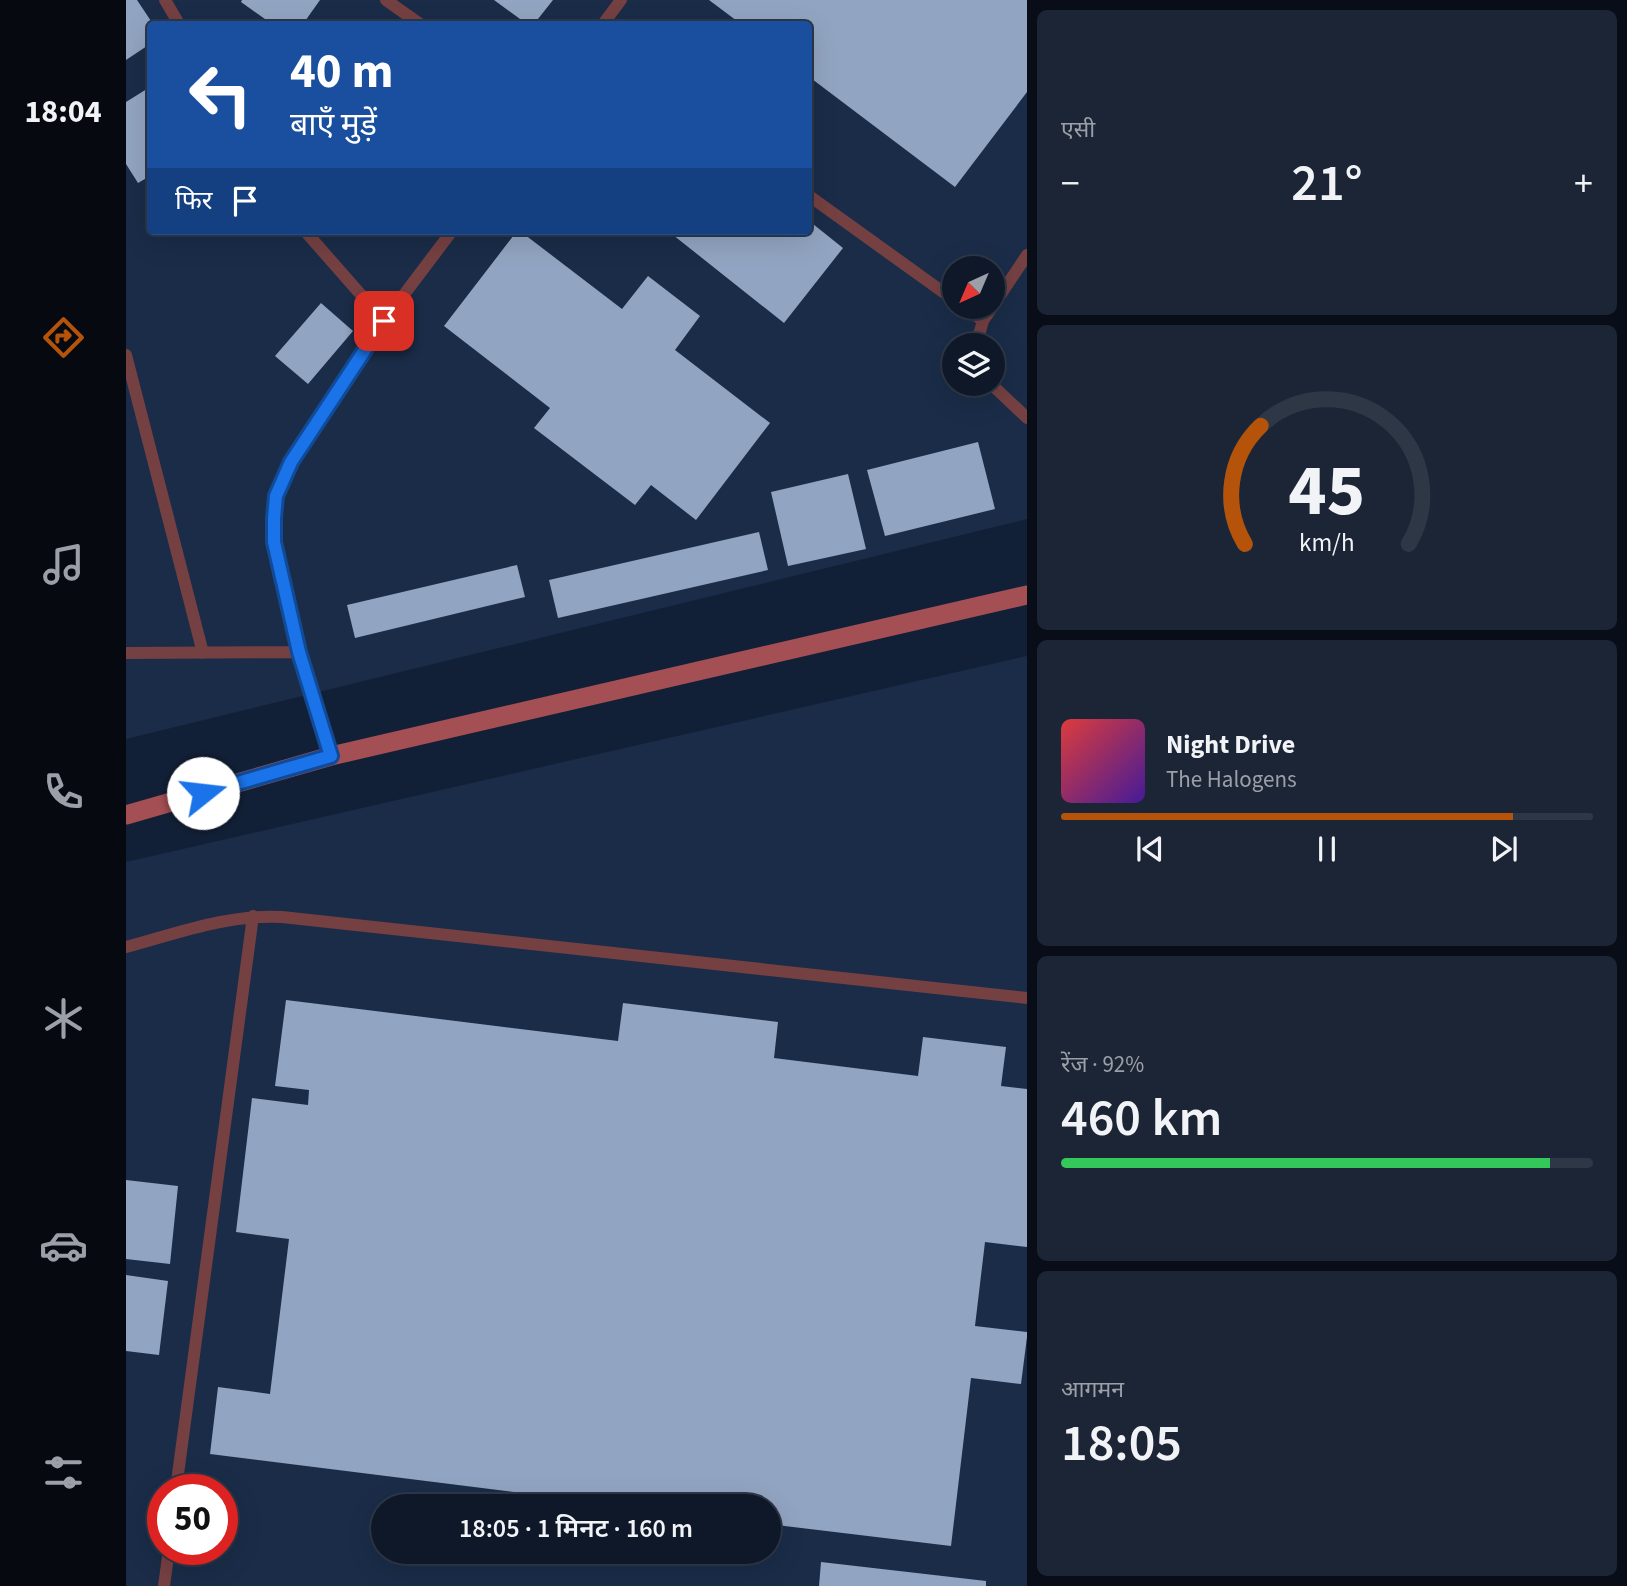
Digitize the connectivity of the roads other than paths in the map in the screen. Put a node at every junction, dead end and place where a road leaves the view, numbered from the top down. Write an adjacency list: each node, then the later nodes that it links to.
1 (164, 0): 4 (lane)
2 (386, 0): 5 (lane)
3 (621, 0): 6 (lane)
4 (176, 21)
5 (416, 21)
6 (605, 21)
7 (812, 198): 11 (lane)
8 (309, 235): 13 (lane)
9 (449, 235): 13 (lane)
10 (1027, 255): 14 (lane)
11 (942, 291)
12 (980, 319): 14 (lane)
13 (384, 321): 20 (lane)
14 (983, 321): 15 (lane)
15 (980, 333)
16 (126, 355): 22 (lane)
17 (1003, 396): 18 (lane)
18 (1027, 418)
19 (1027, 595): 23 (main road)
20 (299, 652): 22 (lane); 23 (lane)
21 (126, 653): 22 (lane)
22 (203, 653)
23 (331, 756): 24 (main road)
24 (126, 815)
25 (253, 916): 26 (lane); 27 (lane); 28 (lane)
26 (126, 947)
27 (1027, 998)
28 (179, 1474)
29 (167, 1565): 30 (lane)
30 (164, 1586)

